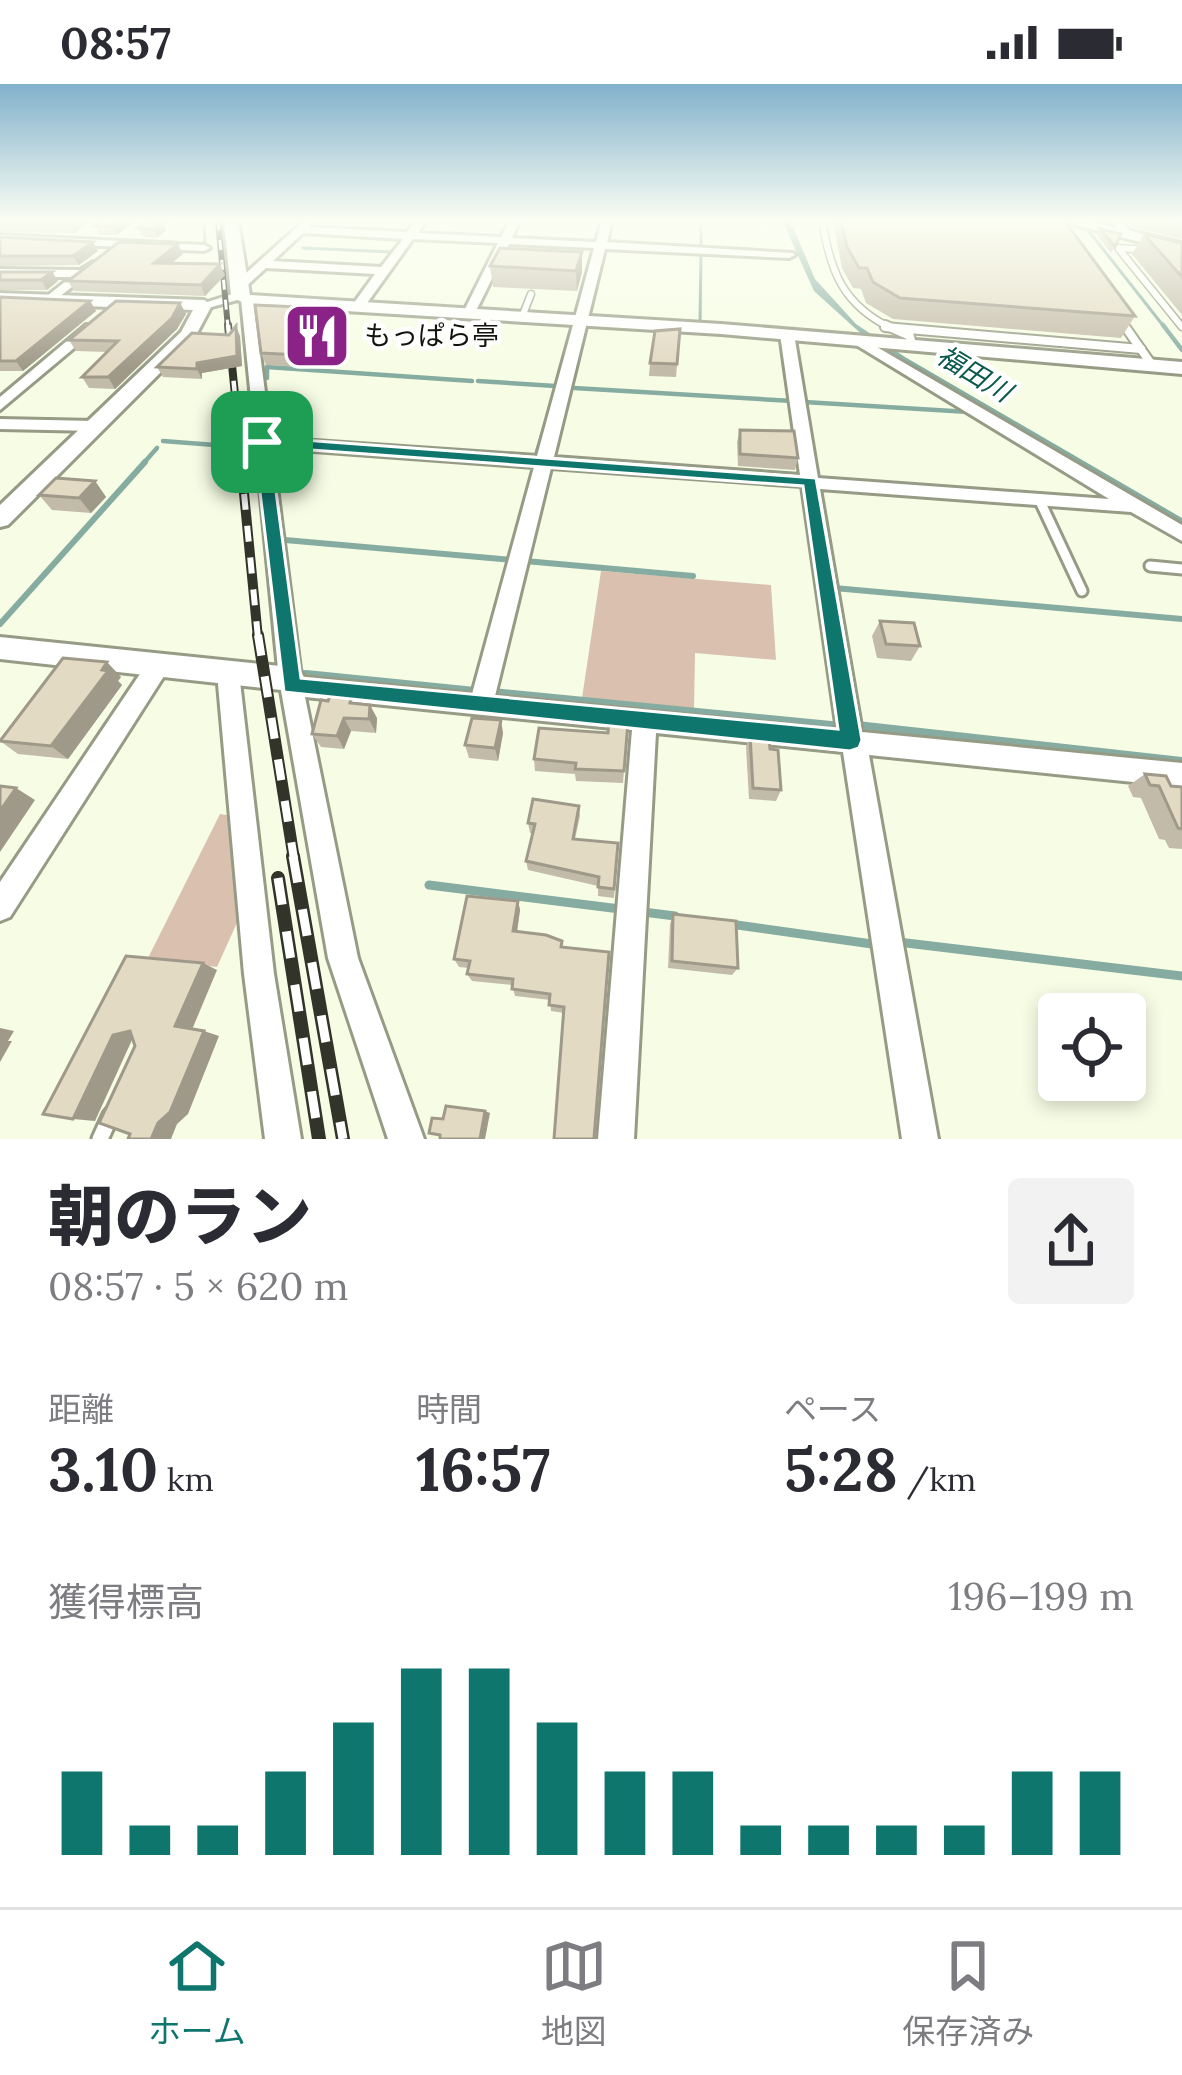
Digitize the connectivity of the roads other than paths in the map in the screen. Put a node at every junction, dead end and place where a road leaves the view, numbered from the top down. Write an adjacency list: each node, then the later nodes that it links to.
1 (21, 269): 11 (street)
2 (89, 269): 11 (street)
3 (238, 269): 12 (street)
4 (261, 269): 12 (street)
5 (349, 269): 10 (street)
6 (491, 269): 19 (street)
7 (594, 269): 22 (street)
8 (830, 269): 25 (lane)
9 (1135, 269): 23 (lane)
10 (384, 271): 18 (street)
11 (83, 274): 15 (street)
12 (241, 294): 17 (street); 18 (street); 32 (street)
13 (531, 294): 21 (lane)
14 (0, 298): 15 (street)
15 (50, 299): 16 (street)
16 (121, 302): 17 (street); 29 (street)
17 (204, 305): 31 (street)
18 (357, 307): 19 (street)
19 (469, 314): 21 (street)
20 (1117, 315): 27 (lane)
21 (522, 316): 22 (street)
22 (582, 320): 24 (street); 33 (street)
23 (1182, 328)
24 (787, 334): 26 (street); 34 (street)
25 (888, 335): 26 (street); 27 (lane); 27 (street)
26 (860, 340): 36 (street)
27 (1146, 357): 28 (street)
28 (1182, 368)
29 (0, 405)
30 (0, 424): 31 (street)
31 (95, 426): 37 (street)
32 (262, 442): 33 (street); 45 (street)
33 (546, 462): 34 (street); 46 (street)
34 (810, 482): 35 (street); 48 (street)
35 (1039, 500): 36 (street); 41 (lane)
36 (1137, 507): 38 (street)
37 (0, 519)
38 (1182, 533)
39 (1150, 566): 40 (lane)
40 (1182, 569)
41 (1082, 591)
42 (0, 649): 43 (street)
43 (158, 666): 44 (street); 50 (street)
44 (228, 673): 45 (street); 53 (street)
45 (291, 682): 46 (street); 54 (street)
46 (482, 702): 47 (street)
47 (645, 719): 48 (street); 55 (street)
48 (852, 741): 49 (street); 56 (street)
49 (1182, 775)
50 (0, 907)
51 (116, 1102): 52 (lane)
52 (100, 1139)
53 (283, 1139)
54 (406, 1139)
55 (616, 1139)
56 (920, 1139)

